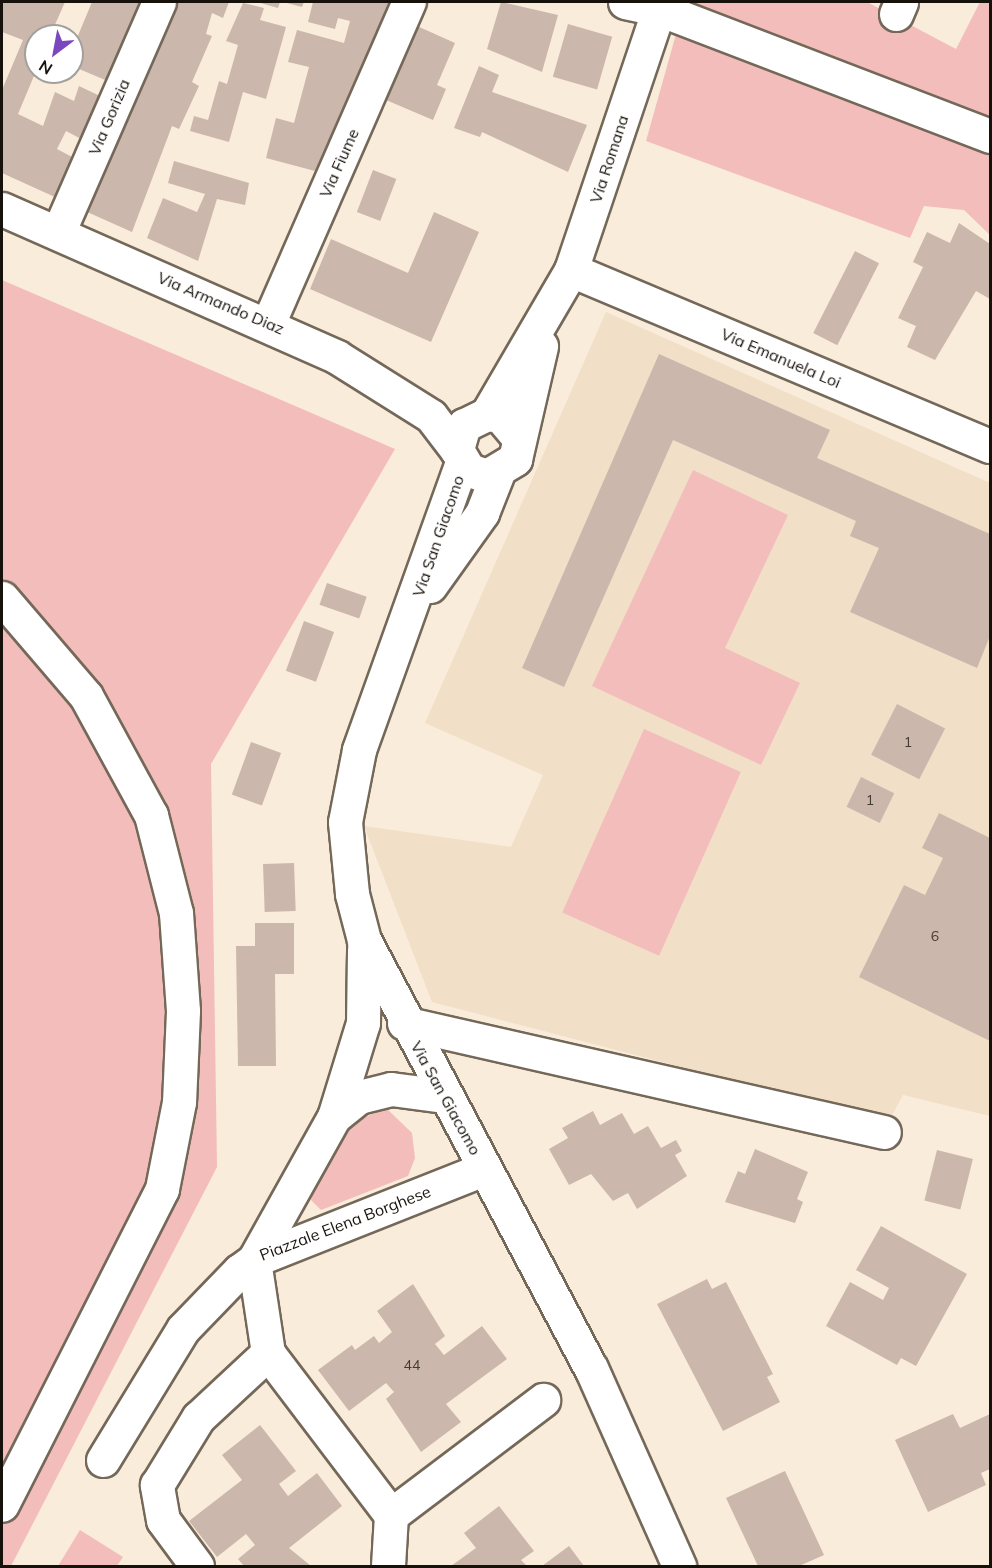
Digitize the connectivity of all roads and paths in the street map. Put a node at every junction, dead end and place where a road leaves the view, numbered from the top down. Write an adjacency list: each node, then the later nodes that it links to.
1 (159, 2): 7 (street, Via Gorizia)
2 (410, 2): 10 (street, Via Fiume)
3 (625, 2): 4 (street)
4 (660, 5): 5 (street); 8 (street, Via Romana)
5 (990, 136)
6 (2, 209): 7 (street, Via Armando Diaz)
7 (58, 233): 10 (street, Via Armando Diaz)
8 (571, 270): 9 (street, Via Romana); 14 (street, Via Emanuela Loi)
9 (549, 314): 12 (street, Via Romana); 13 (street, Via Romana)
10 (268, 324): 11 (street, Via Armando Diaz)
11 (431, 416): 12 (street); 15 (street, Via Armando Diaz)
12 (481, 416): 13 (street); 15 (street)
13 (518, 436): 16 (street)
14 (990, 446)
15 (460, 456): 16 (street); 18 (street, Via San Giacomo)
16 (497, 475): 18 (street, Via San Giacomo)
17 (2, 598): 29 (street)
18 (413, 609): 19 (street, Via San Giacomo)
19 (363, 940): 20 (street, Via San Giacomo); 22 (street, Piazzale Elena Borghese)
20 (404, 1023): 21 (street, Via San Giacomo); 23 (street)
21 (444, 1096): 22 (street, Piazzale Elena Borghese); 24 (street, Via San Giacomo)
22 (334, 1117): 25 (street, Piazzale Elena Borghese)
23 (884, 1132)
24 (484, 1169): 25 (street, Piazzale Elena Borghese); 31 (street, Via San Giacomo)
25 (254, 1260): 26 (street); 28 (street)
26 (268, 1353): 30 (street); 32 (street)
27 (543, 1400): 30 (street)
28 (103, 1460)
29 (2, 1504)
30 (391, 1515): 33 (street)
31 (671, 1563)
32 (197, 1566)
33 (388, 1566)

